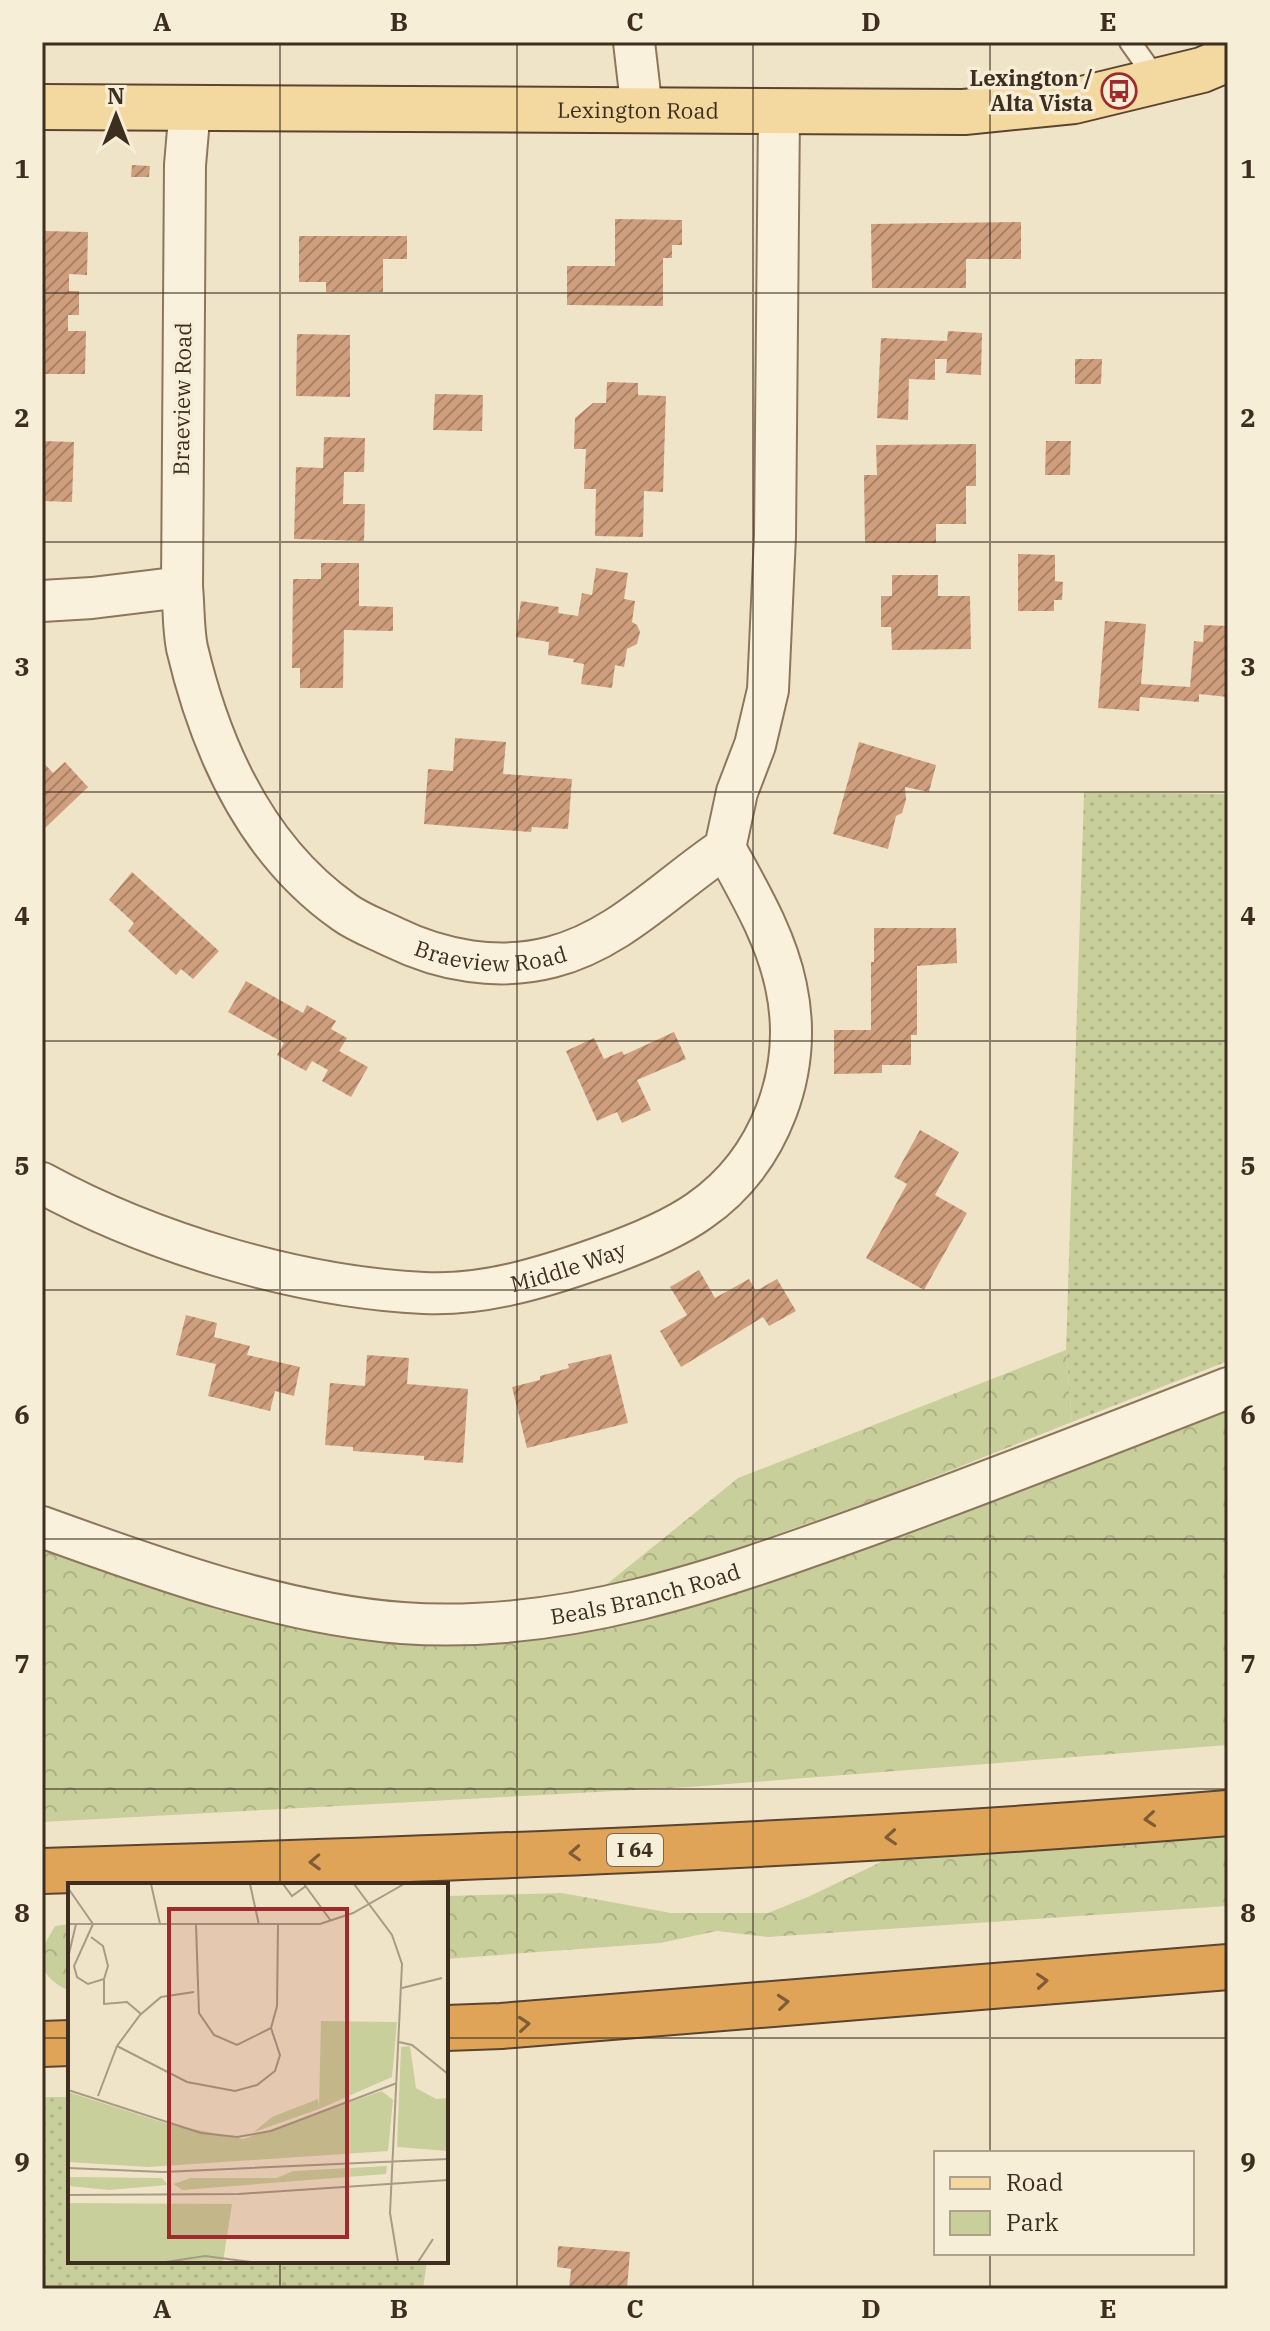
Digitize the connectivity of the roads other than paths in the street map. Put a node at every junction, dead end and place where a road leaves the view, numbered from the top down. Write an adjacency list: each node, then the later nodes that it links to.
1 (634, 42): 7 (street)
2 (1130, 42): 4 (lane)
3 (1228, 59): 4 (main road, Lexington Road)
4 (1157, 80): 8 (main road, Lexington Road)
5 (42, 107): 6 (main road, Lexington Road)
6 (190, 107): 7 (main road, Lexington Road); 9 (street, Braeview Road)
7 (642, 111): 8 (main road, Lexington Road)
8 (779, 112): 11 (street)
9 (182, 587): 10 (street); 11 (street, Braeview Road)
10 (42, 601)
11 (725, 848): 12 (street, Middle Way)
12 (42, 1183)
13 (1228, 1388): 14 (street, Beals Branch Road)
14 (42, 1527)
15 (1228, 1813): 16 (highway, I 64, one-way to 16)
16 (42, 1871)
17 (1228, 1967): 18 (highway, one-way to 17)
18 (448, 2028)
19 (68, 2043): 20 (highway)
20 (42, 2044)

